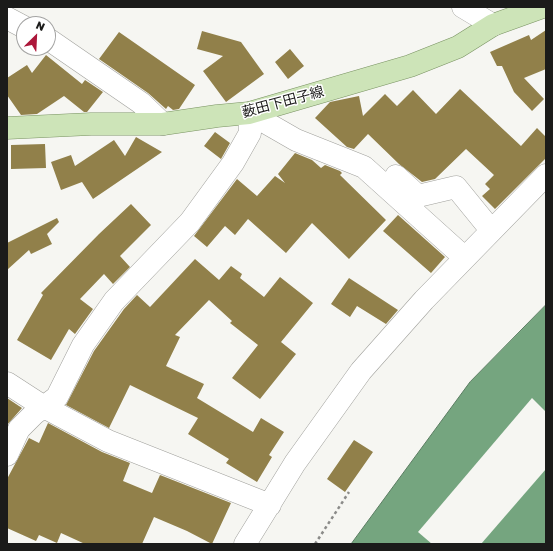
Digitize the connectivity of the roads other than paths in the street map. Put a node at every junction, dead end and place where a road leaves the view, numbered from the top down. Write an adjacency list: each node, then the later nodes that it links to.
1 (462, 7): 5 (street)
2 (543, 7): 5 (main road, 薮田下田子線)
3 (7, 18): 4 (street)
4 (16, 23)
5 (493, 25): 7 (main road, 薮田下田子線)
6 (56, 45): 8 (street)
7 (249, 113): 8 (main road, 薮田下田子線); 13 (street); 15 (street)
8 (163, 124): 9 (main road, 薮田下田子線)
9 (7, 128)
10 (378, 160): 12 (street)
11 (546, 175): 12 (street)
12 (491, 230): 13 (street)
13 (465, 258): 17 (street)
14 (7, 383): 15 (street)
15 (44, 407): 16 (street); 17 (street)
16 (7, 455)
17 (270, 506): 18 (street)
18 (245, 544)

